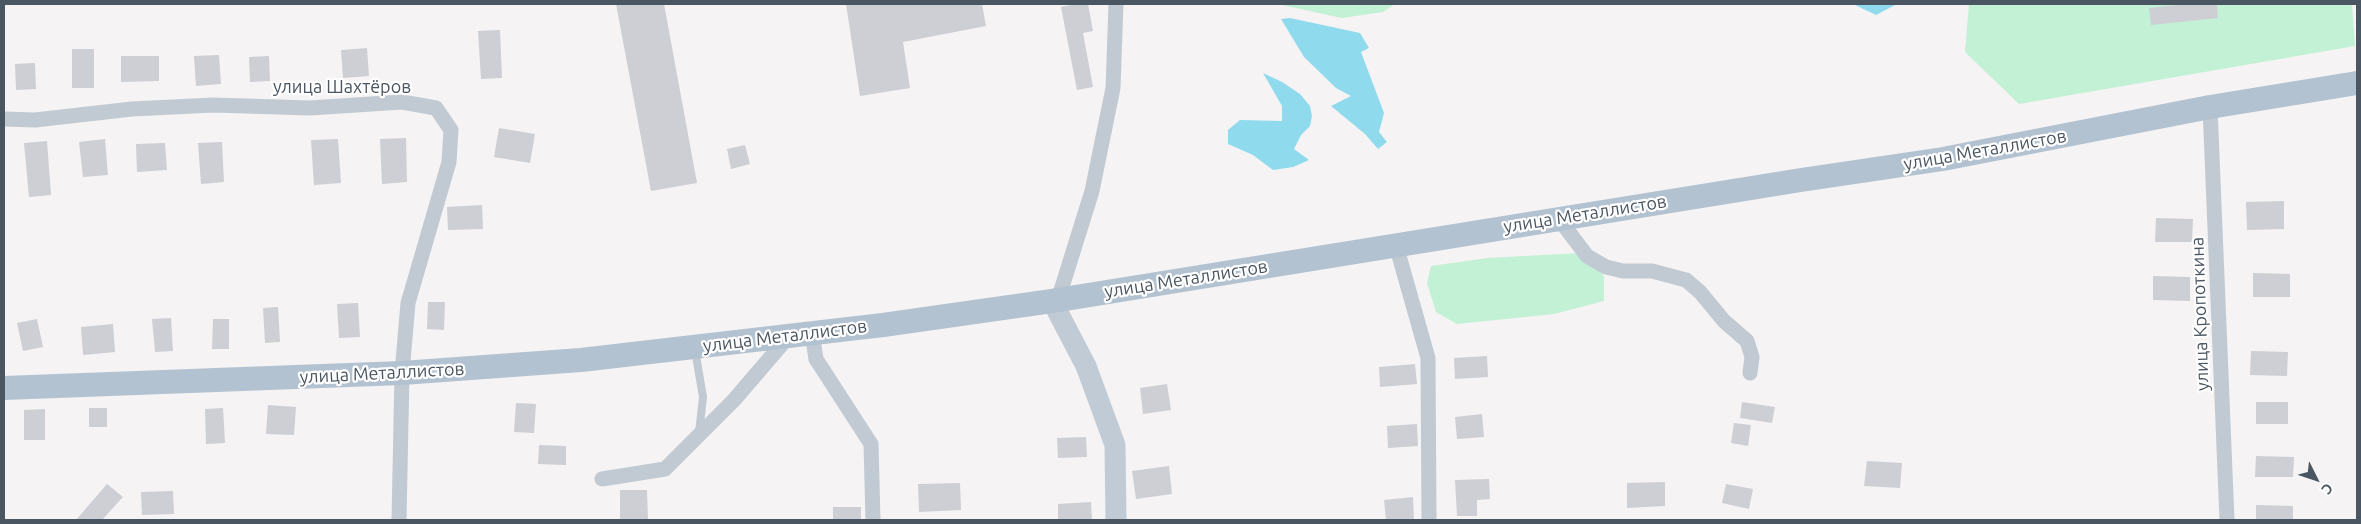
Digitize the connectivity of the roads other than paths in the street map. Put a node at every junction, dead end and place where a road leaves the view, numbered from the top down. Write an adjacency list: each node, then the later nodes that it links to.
1 (1116, 4): 7 (street)
2 (2357, 83): 3 (main road, улица Металлистов)
3 (2210, 107): 5 (main road, улица Металлистов); 19 (street, улица Кропоткина)
4 (4, 119): 10 (street, улица Шахтёров)
5 (1559, 219): 6 (main road, улица Металлистов); 11 (street)
6 (1396, 245): 7 (main road, улица Металлистов); 18 (street)
7 (1055, 301): 8 (main road, улица Металлистов); 17 (street)
8 (801, 334): 9 (main road, улица Металлистов); 13 (street); 16 (street)
9 (695, 347): 10 (main road, улица Металлистов); 13 (lane)
10 (402, 373): 12 (main road, улица Металлистов); 15 (street, улица Шахтёров)
11 (1750, 373)
12 (4, 388)
13 (699, 434): 14 (street)
14 (602, 479)
15 (399, 520)
16 (873, 520)
17 (1116, 520)
18 (1430, 520)
19 (2228, 520)

